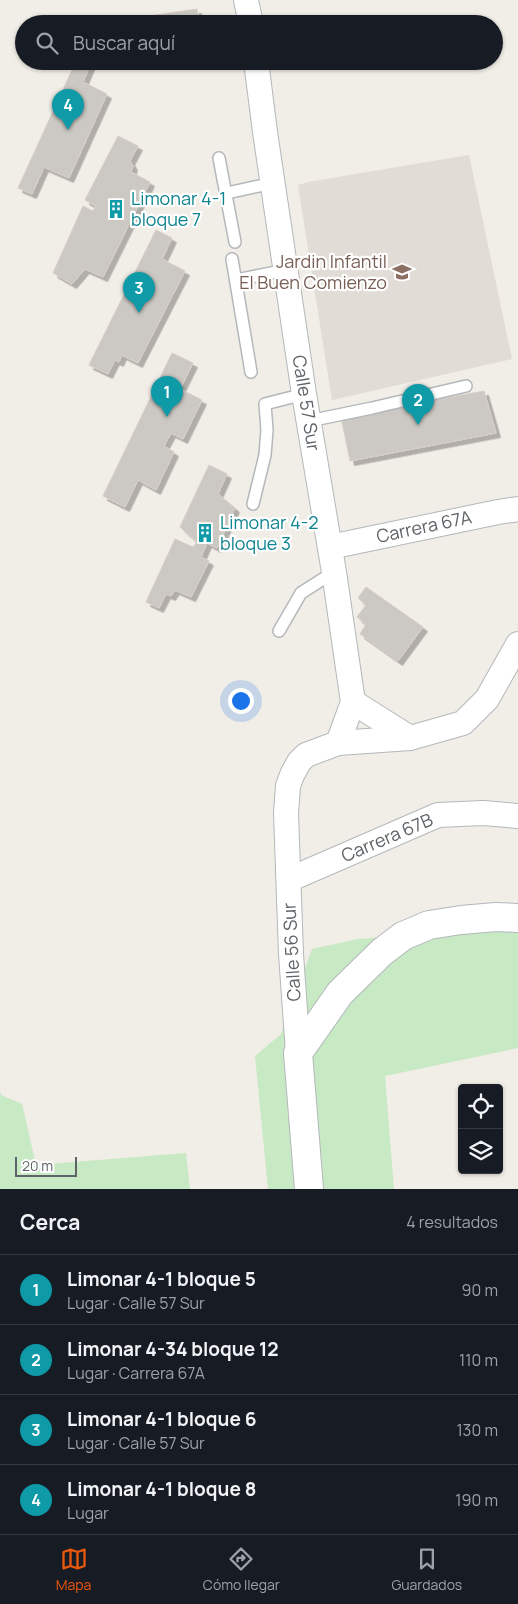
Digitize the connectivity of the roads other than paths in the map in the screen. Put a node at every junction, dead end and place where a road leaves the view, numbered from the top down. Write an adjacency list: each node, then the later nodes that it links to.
1 (246, 0): 2 (street)
2 (249, 15)
3 (257, 70): 5 (street, Calle 57 Sur)
4 (220, 158): 6 (lane)
5 (273, 183): 6 (lane); 9 (street, Calle 57 Sur)
6 (227, 193): 7 (lane)
7 (235, 242)
8 (232, 258): 10 (lane)
9 (286, 270): 10 (lane); 13 (street, Calle 57 Sur)
10 (236, 280): 11 (lane)
11 (251, 372)
12 (466, 386): 14 (lane)
13 (304, 394): 14 (street, Calle 57 Sur); 15 (lane)
14 (309, 421): 17 (street, Calle 57 Sur)
15 (253, 504)
16 (518, 510): 17 (street, Carrera 67A)
17 (330, 547): 18 (street, Calle 57 Sur)
18 (334, 572): 19 (lane); 21 (street, Calle 57 Sur)
19 (279, 631)
20 (518, 644): 22 (street)
21 (353, 702): 22 (street); 23 (street, Calle 57 Sur)
22 (410, 738): 23 (street)
23 (338, 743): 25 (street, Calle 56 Sur)
24 (518, 816): 25 (street, Carrera 67B)
25 (289, 879): 27 (street, Calle 56 Sur)
26 (518, 918): 27 (street)
27 (298, 1053): 28 (street, Calle 56 Sur)
28 (309, 1189)

